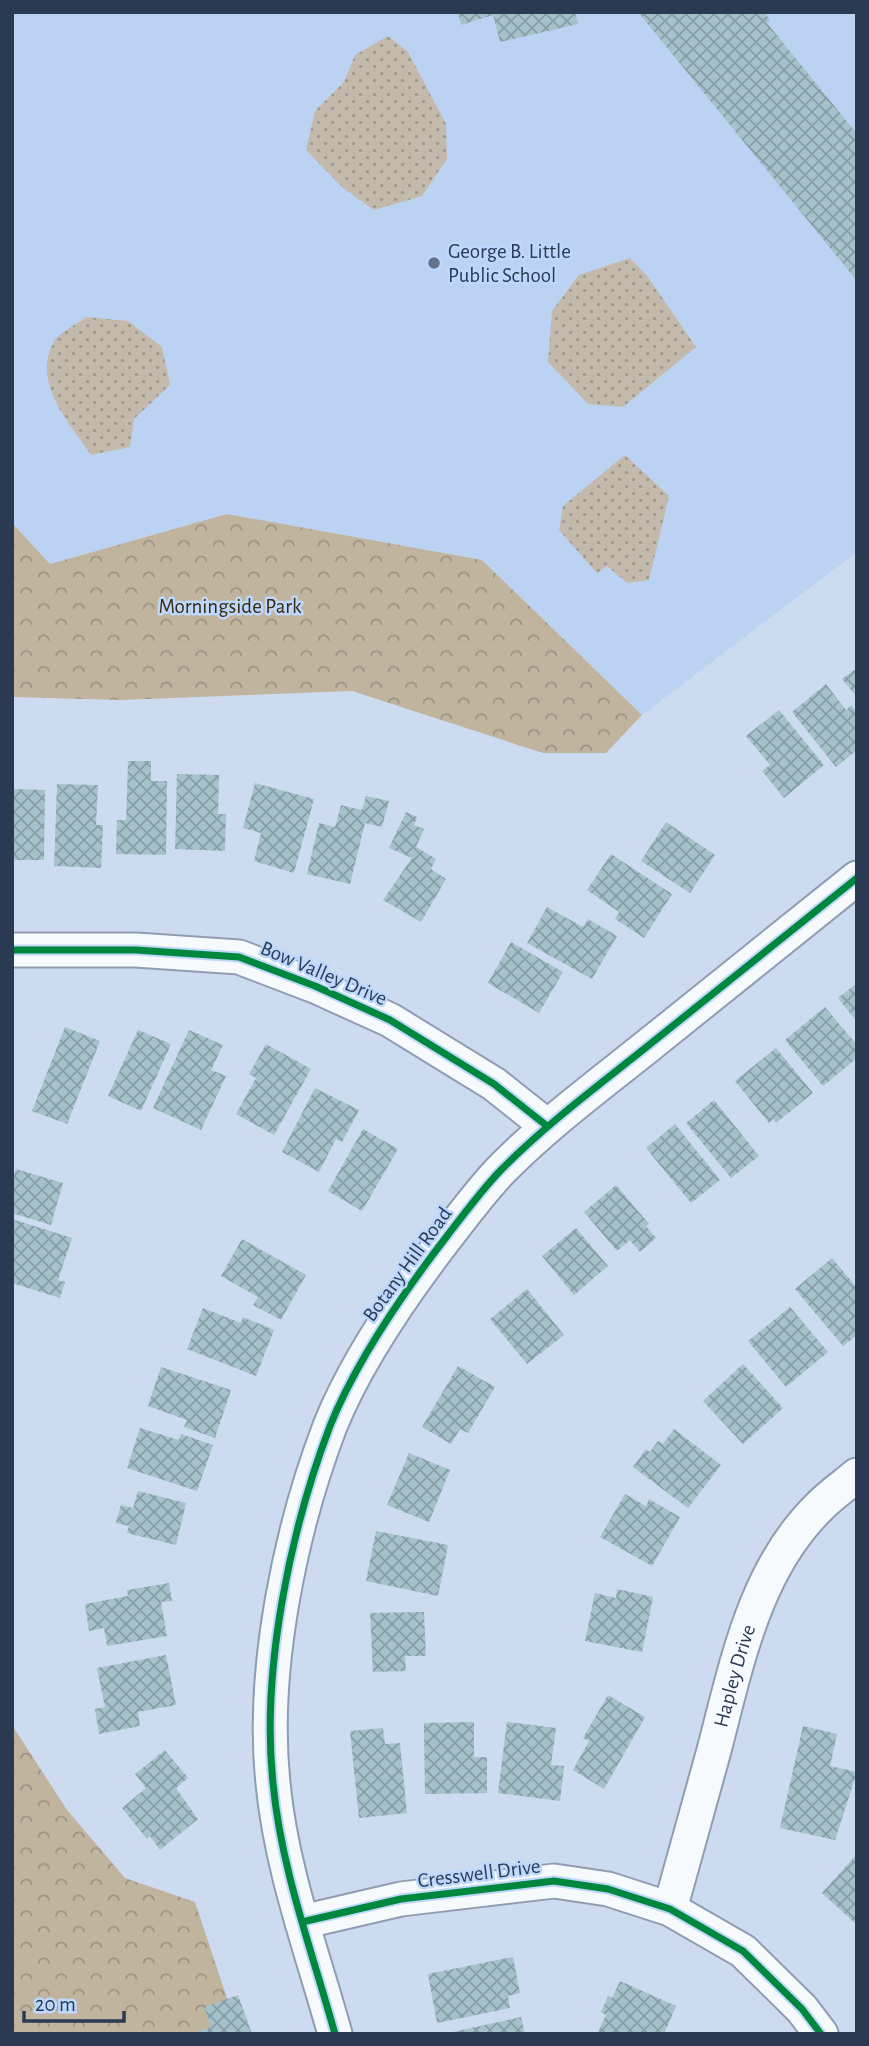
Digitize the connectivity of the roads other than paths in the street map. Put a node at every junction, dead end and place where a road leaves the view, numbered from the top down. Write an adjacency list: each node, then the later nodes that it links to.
1 (857, 878): 3 (street, Botany Hill Road)
2 (12, 950): 3 (street, Bow Valley Drive)
3 (547, 1126): 6 (street, Botany Hill Road)
4 (857, 1475): 5 (street, Hapley Drive)
5 (670, 1909): 6 (street, Cresswell Drive); 8 (street, Cresswell Drive)
6 (302, 1922): 7 (street, Botany Hill Road)
7 (335, 2034)
8 (821, 2034)

